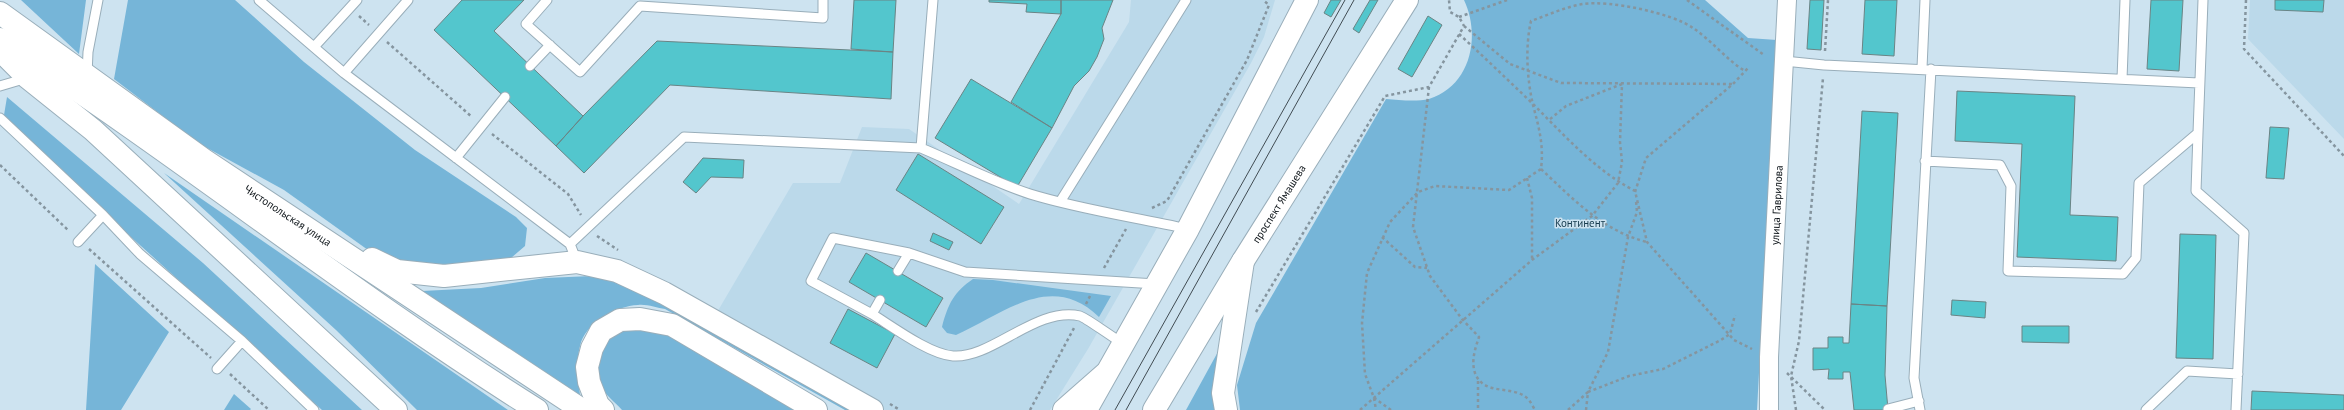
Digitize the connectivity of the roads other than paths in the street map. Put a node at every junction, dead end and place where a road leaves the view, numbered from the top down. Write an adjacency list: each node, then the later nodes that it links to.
1 (98, 0): 24 (lane)
2 (259, 0): 18 (lane)
3 (357, 0): 18 (lane)
4 (408, 0): 23 (lane)
5 (547, 0): 17 (lane)
6 (823, 0): 17 (lane)
7 (933, 0): 32 (lane)
8 (1186, 0): 35 (lane)
9 (1307, 0): 38 (main road)
10 (1407, 0): 42 (main road, проспект Ямашева)
11 (1787, 0): 20 (street, улица Гаврилова)
12 (1925, 0): 22 (lane)
13 (2125, 0): 26 (lane)
14 (2203, 0): 27 (lane)
15 (0, 13): 24 (main road, Чистопольская улица)
16 (0, 39): 57 (main road, Чистопольская улица)
17 (550, 45): 21 (lane)
18 (314, 47): 23 (lane)
19 (0, 50): 25 (main road)
20 (1784, 61): 22 (lane); 67 (street, улица Гаврилова)
21 (530, 66)
22 (1927, 69): 26 (lane); 34 (lane)
23 (344, 73): 33 (lane)
24 (87, 76): 37 (main road, Чистопольская улица)
25 (28, 78): 28 (lane); 56 (main road)
26 (2122, 79): 27 (lane)
27 (2199, 83): 31 (lane)
28 (0, 86)
29 (505, 97): 33 (lane)
30 (0, 118): 36 (lane)
31 (2198, 133): 34 (lane); 52 (lane)
32 (921, 148): 35 (lane); 40 (lane)
33 (456, 158): 40 (lane)
34 (1925, 161): 53 (lane)
35 (1060, 202): 38 (lane)
36 (103, 215): 39 (lane); 47 (lane)
37 (307, 229): 40 (main road); 58 (main road, Чистопольская улица)
38 (1188, 229): 44 (main road)
39 (78, 241)
40 (574, 253): 61 (main road)
41 (909, 253): 43 (lane); 44 (lane); 46 (lane)
42 (1243, 261): 50 (main road, проспект Ямашева); 66 (main road)
43 (898, 271)
44 (1157, 284): 48 (main road)
45 (880, 300): 46 (lane)
46 (872, 314): 48 (lane)
47 (242, 341): 49 (lane); 55 (lane)
48 (1123, 344): 51 (main road)
49 (219, 368)
50 (1177, 370): 64 (main road, проспект Ямашева); 65 (main road)
51 (1107, 372): 62 (main road); 63 (main road)
52 (2238, 374): 68 (lane); 69 (lane)
53 (1920, 405): 54 (lane)
54 (1888, 409)
55 (314, 410)
56 (396, 410)
57 (537, 410)
58 (582, 410)
59 (602, 410): 60 (main road)
60 (816, 410)
61 (872, 410)
62 (1064, 410)
63 (1086, 410)
64 (1154, 410)
65 (1162, 410)
66 (1226, 410)
67 (1769, 410)
68 (2146, 410)
69 (2236, 410)

